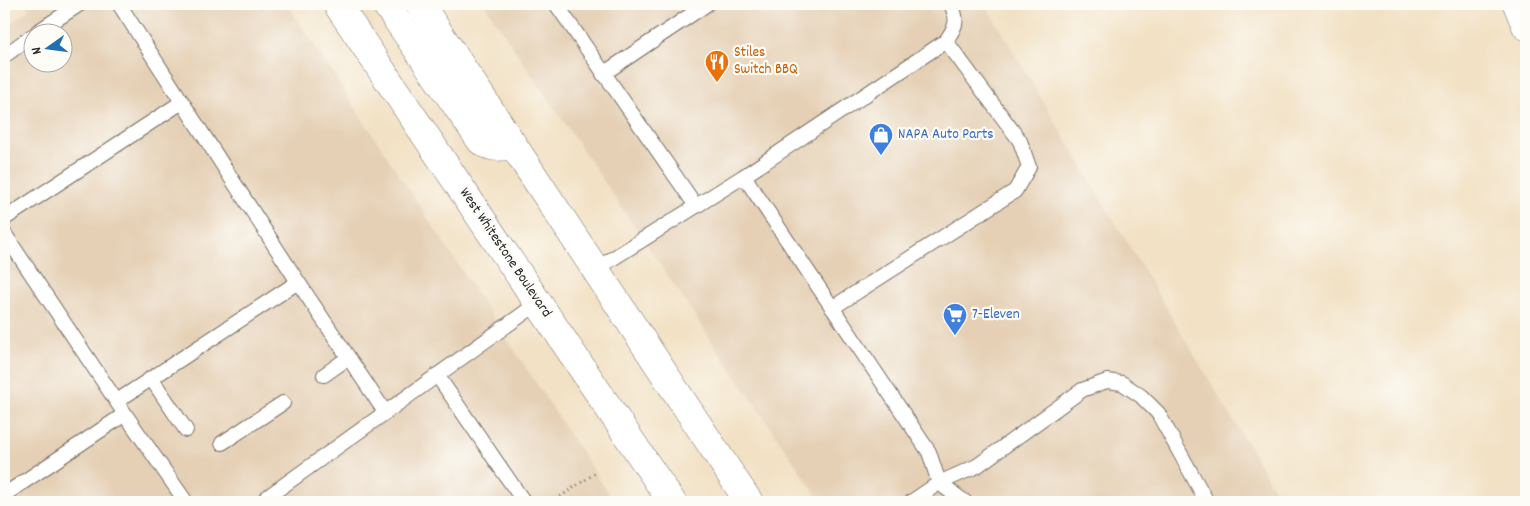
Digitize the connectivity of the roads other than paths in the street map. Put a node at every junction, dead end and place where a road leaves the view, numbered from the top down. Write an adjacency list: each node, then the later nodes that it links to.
1 (80, 4): 10 (lane)
2 (119, 4): 16 (lane)
3 (337, 4): 24 (main road, West Whitestone Boulevard)
4 (386, 4): 17 (main road)
5 (420, 4): 17 (main road)
6 (556, 4): 15 (lane)
7 (708, 4): 15 (lane)
8 (951, 4): 12 (lane)
9 (1516, 4): 11 (main road)
10 (52, 22)
11 (1526, 26)
12 (946, 41): 18 (lane); 25 (lane)
13 (22, 43): 14 (lane)
14 (4, 56)
15 (603, 74): 19 (lane)
16 (182, 102): 20 (lane); 23 (lane)
17 (513, 144): 22 (main road)
18 (744, 176): 19 (lane); 25 (lane)
19 (696, 206): 22 (lane)
20 (4, 219)
21 (4, 233): 30 (lane)
22 (596, 269): 42 (main road)
23 (298, 282): 26 (lane); 29 (lane)
24 (538, 303): 28 (lane); 41 (main road, West Whitestone Boulevard)
25 (832, 308): 36 (lane)
26 (348, 358): 27 (lane); 32 (lane)
27 (324, 375)
28 (437, 375): 32 (lane); 40 (lane)
29 (152, 378): 30 (lane); 34 (lane)
30 (117, 401): 33 (lane)
31 (283, 403): 35 (lane)
32 (385, 412): 39 (lane)
33 (125, 414): 37 (lane); 38 (lane)
34 (186, 430)
35 (222, 443)
36 (939, 483): 43 (lane); 44 (lane); 45 (lane)
37 (4, 495)
38 (186, 502)
39 (266, 502)
40 (524, 502)
41 (672, 502)
42 (749, 502)
43 (911, 502)
44 (965, 502)
45 (1207, 502)

